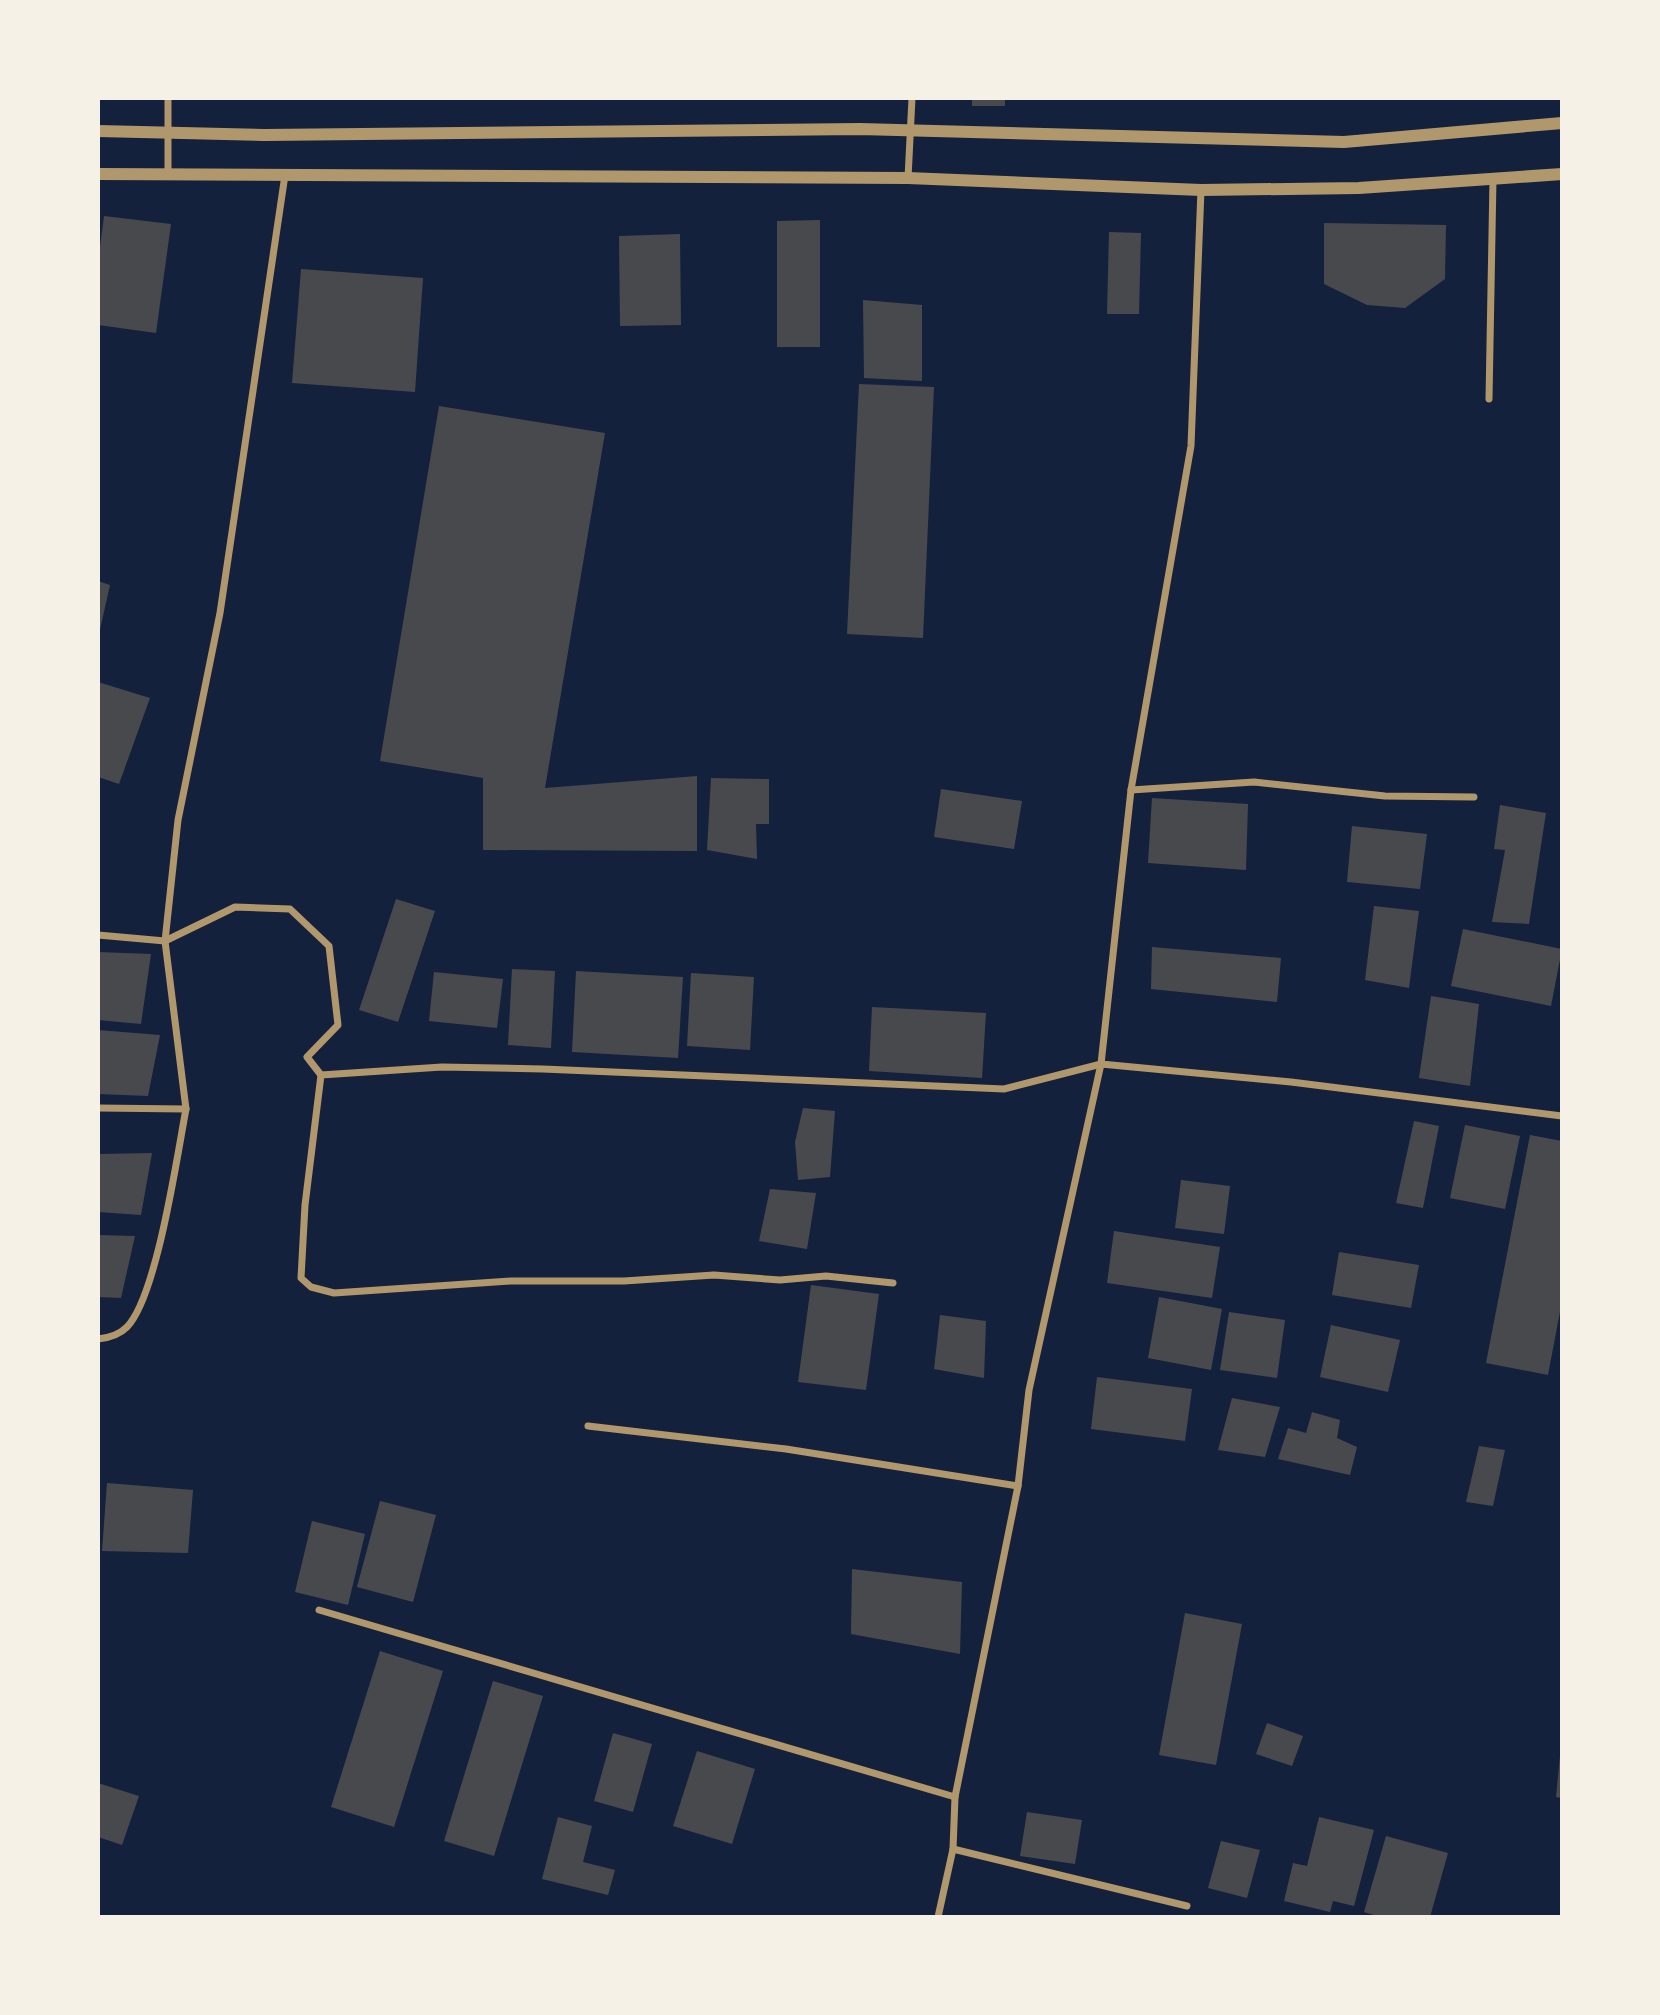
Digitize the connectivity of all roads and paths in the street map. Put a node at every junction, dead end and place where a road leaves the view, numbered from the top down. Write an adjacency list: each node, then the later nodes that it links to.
1 (168, 98): 6 (street)
2 (912, 98): 5 (street)
3 (1562, 123): 5 (street)
4 (98, 131): 6 (street)
5 (910, 131): 6 (street); 11 (street)
6 (168, 133): 10 (street)
7 (98, 174): 10 (street)
8 (1562, 174): 12 (street)
9 (285, 175): 10 (street); 11 (street); 18 (street)
10 (168, 177)
11 (908, 178): 13 (street)
12 (1493, 179): 13 (street); 14 (street)
13 (1201, 190): 15 (street)
14 (1489, 399)
15 (1131, 790): 16 (street); 19 (street)
16 (1474, 797)
17 (98, 935): 18 (street)
18 (165, 941): 20 (street); 22 (street)
19 (1101, 1064): 20 (street); 23 (street); 27 (street)
20 (321, 1075): 24 (street)
21 (98, 1108): 22 (street)
22 (186, 1109): 25 (street)
23 (1562, 1116)
24 (893, 1283)
25 (98, 1339)
26 (588, 1426): 27 (street)
27 (1018, 1486): 29 (street)
28 (319, 1610): 29 (street)
29 (956, 1797): 30 (street)
30 (953, 1849): 31 (street); 32 (street)
31 (1186, 1906)
32 (938, 1917)

